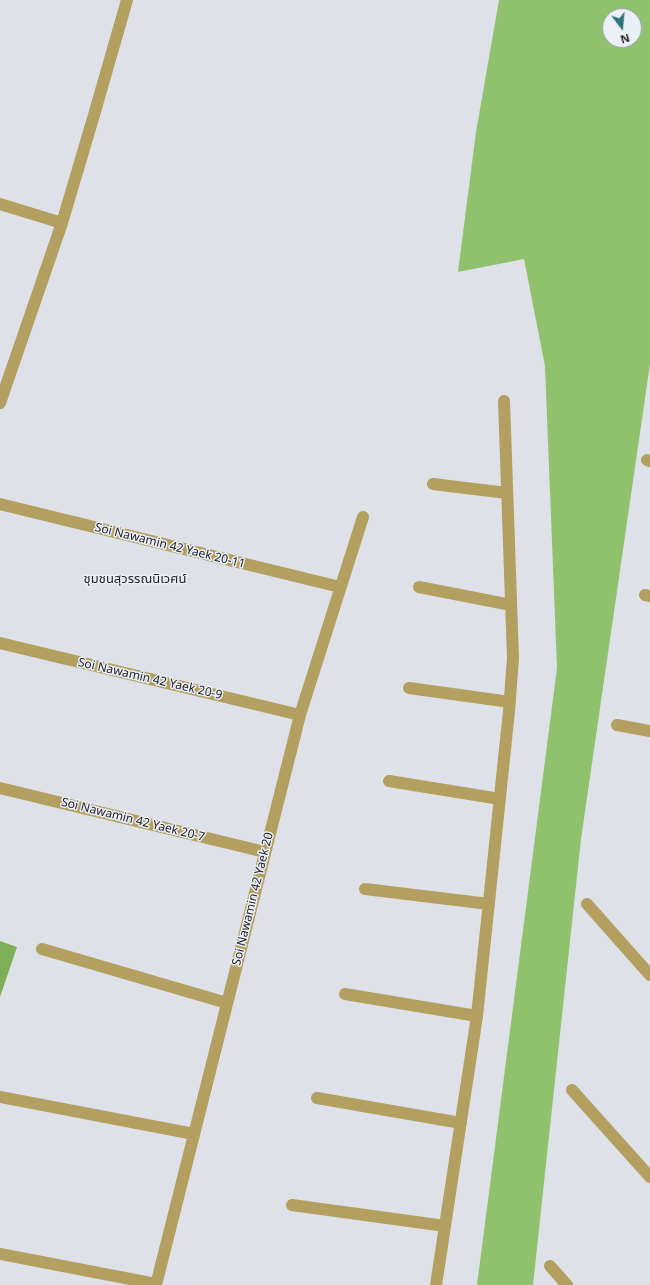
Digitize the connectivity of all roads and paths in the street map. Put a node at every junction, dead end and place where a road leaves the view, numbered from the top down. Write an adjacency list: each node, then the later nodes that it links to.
1 (127, 0): 3 (street)
2 (0, 204): 3 (street)
3 (62, 223): 5 (street)
4 (504, 400): 7 (street)
5 (0, 403)
6 (433, 484): 7 (street)
7 (507, 493): 12 (street)
8 (0, 504): 10 (street, Soi Nawamin 42 Yaek 20-11)
9 (363, 517): 10 (street, Soi Nawamin 42 Yaek 20)
10 (340, 587): 16 (street, Soi Nawamin 42 Yaek 20)
11 (419, 587): 12 (street)
12 (511, 605): 15 (street)
13 (0, 643): 16 (street, Soi Nawamin 42 Yaek 20-9)
14 (409, 688): 15 (street)
15 (510, 702): 21 (street)
16 (300, 715): 22 (street, Soi Nawamin 42 Yaek 20)
17 (616, 725): 18 (street)
18 (650, 731)
19 (389, 781): 21 (street)
20 (0, 788): 22 (street, Soi Nawamin 42 Yaek 20-7)
21 (500, 799): 24 (street)
22 (265, 852): 29 (street, Soi Nawamin 42 Yaek 20)
23 (365, 889): 24 (street)
24 (489, 904): 30 (street)
25 (587, 904): 27 (street)
26 (42, 949): 29 (street)
27 (650, 975)
28 (345, 994): 30 (street)
29 (227, 1003): 35 (street, Soi Nawamin 42 Yaek 20)
30 (477, 1016): 34 (street)
31 (572, 1090): 36 (street)
32 (0, 1097): 35 (street)
33 (317, 1098): 34 (street)
34 (460, 1123): 38 (street)
35 (194, 1134): 41 (street, Soi Nawamin 42 Yaek 20)
36 (650, 1177)
37 (292, 1205): 38 (street)
38 (445, 1226): 42 (street)
39 (0, 1254): 41 (street)
40 (550, 1266): 43 (street)
41 (156, 1284)
42 (436, 1285)
43 (567, 1285)

